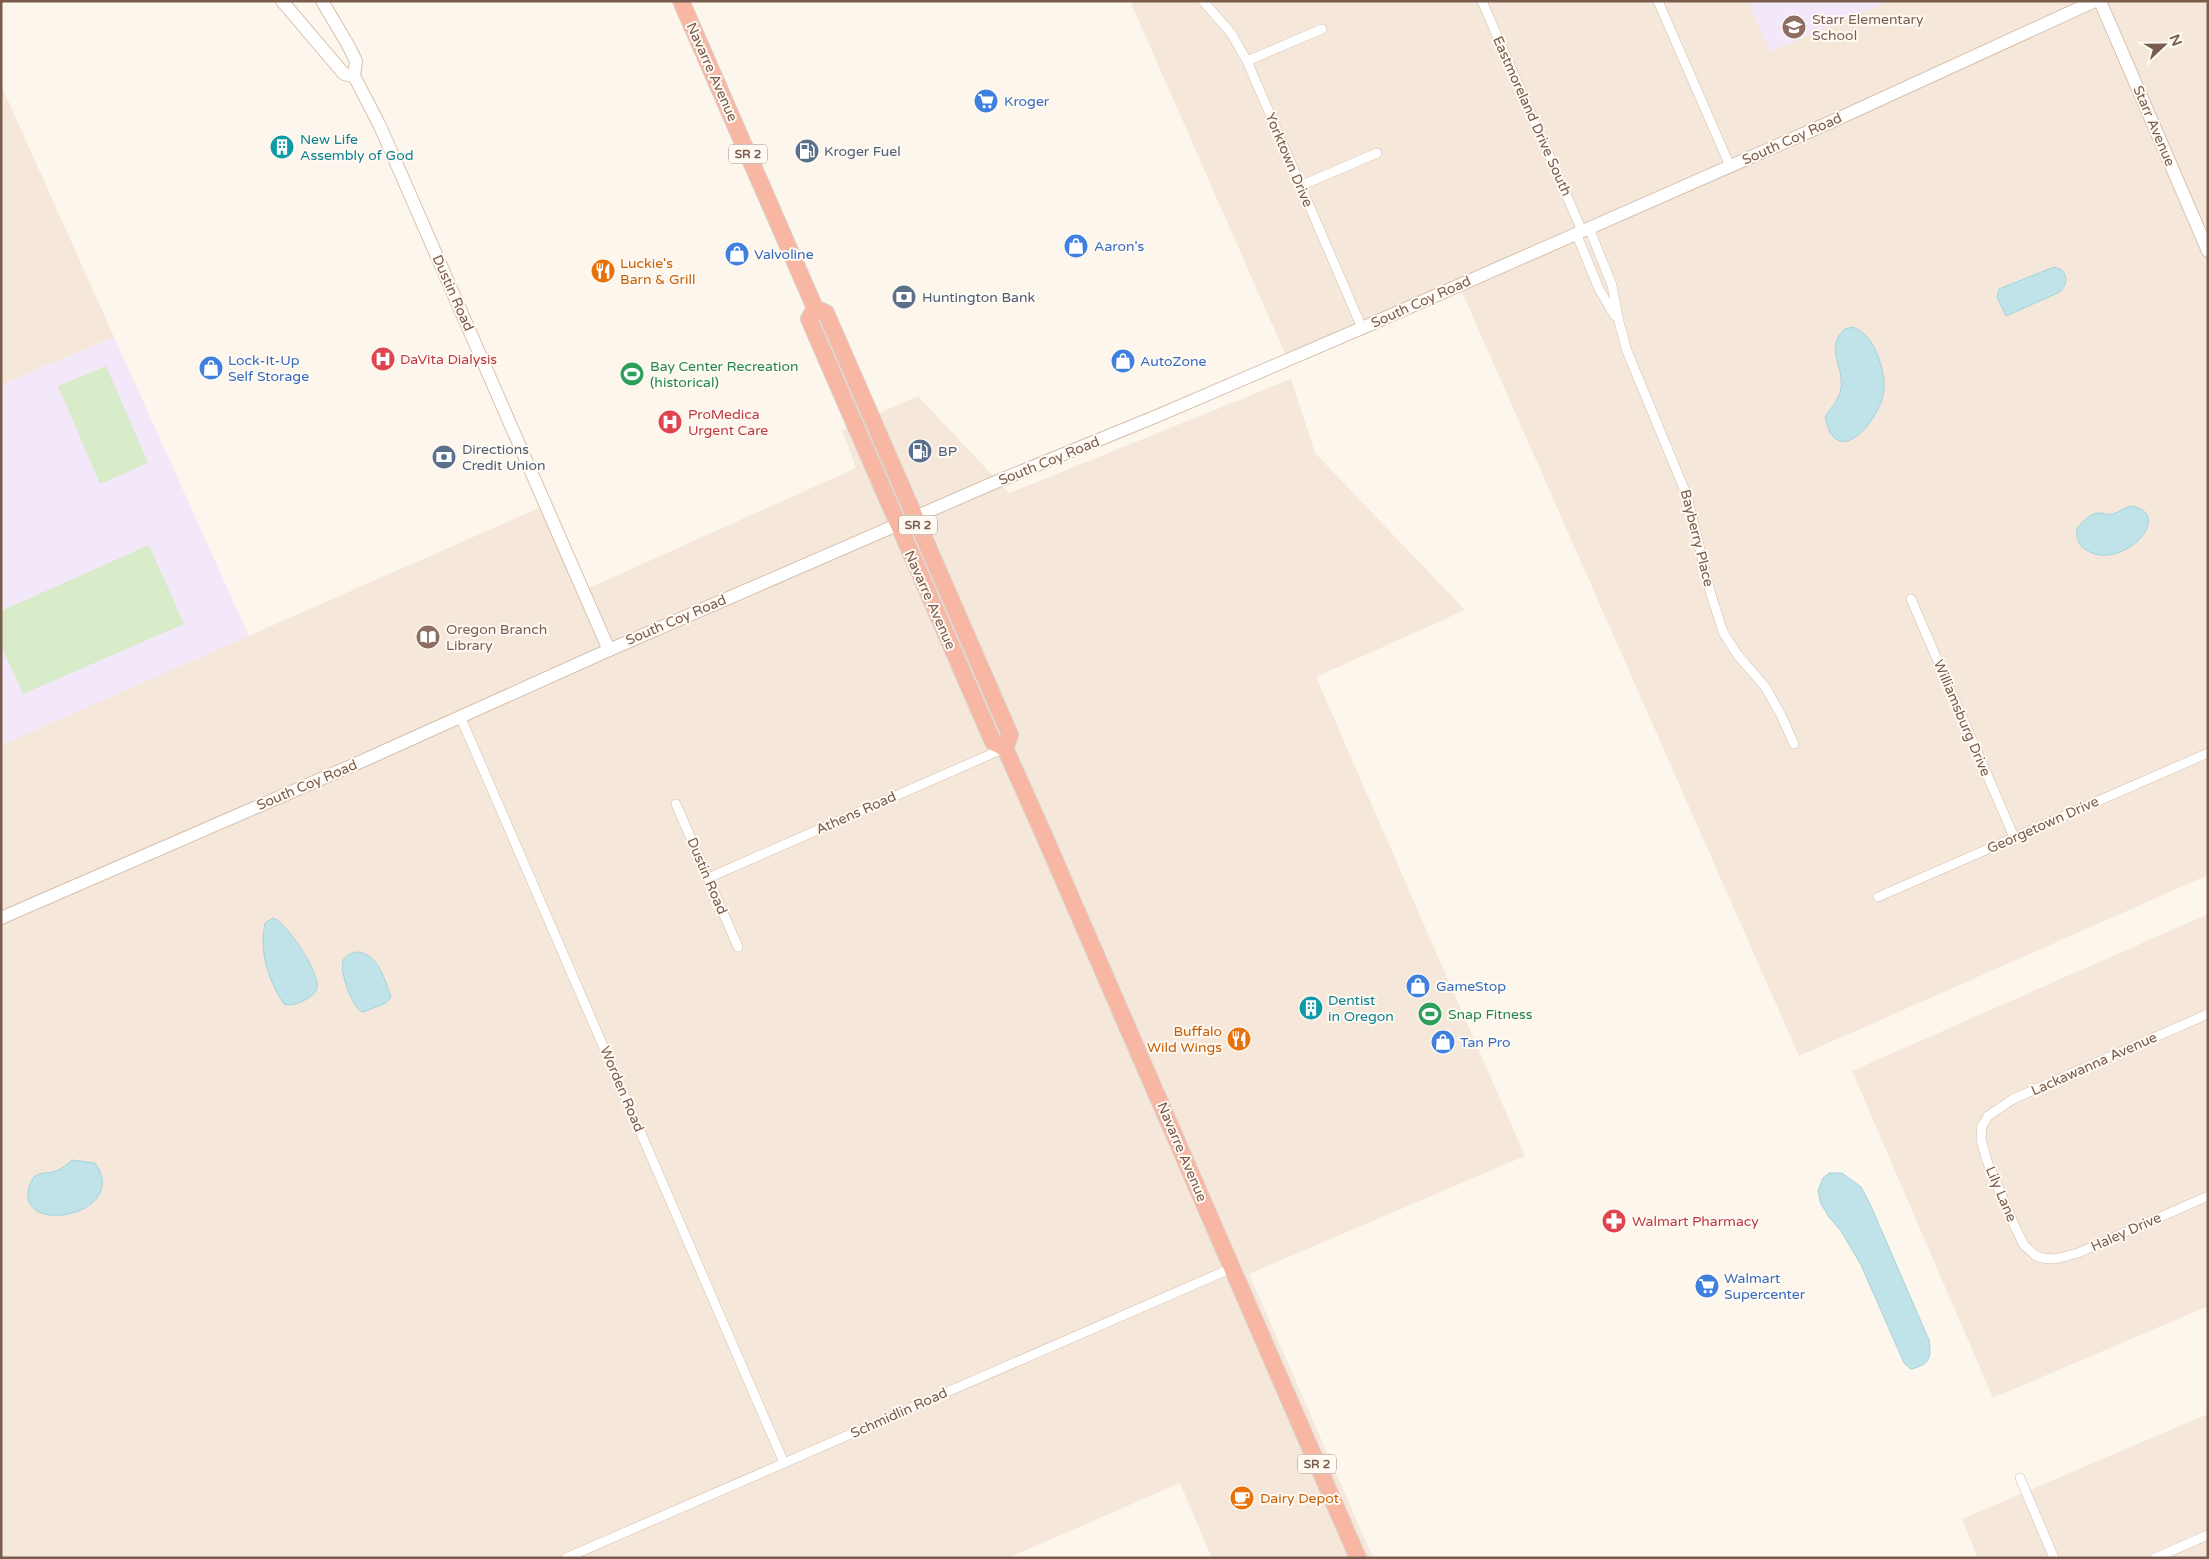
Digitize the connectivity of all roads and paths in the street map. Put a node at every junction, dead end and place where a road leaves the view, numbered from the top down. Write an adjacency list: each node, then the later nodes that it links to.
1 (282, 1): 11 (street, Dustin Road)
2 (322, 1): 11 (street, Dustin Road)
3 (681, 1): 17 (highway, Navarre Avenue / SR 2)
4 (1203, 1): 10 (street, Yorktown Drive)
5 (1482, 1): 15 (street, Eastmoreland Drive South)
6 (1658, 1): 13 (street)
7 (2095, 1): 13 (street, South Coy Road)
8 (2100, 1): 16 (street, Starr Avenue)
9 (1322, 29): 10 (street)
10 (1247, 61): 14 (street, Yorktown Drive)
11 (354, 76): 23 (street, Dustin Road)
12 (1377, 153): 14 (street)
13 (1730, 166): 15 (street, South Coy Road)
14 (1300, 186): 19 (street, Yorktown Drive)
15 (1582, 231): 18 (street, Bayberry Place); 18 (street, Bayberry Place); 19 (street, South Coy Road)
16 (2208, 251)
17 (815, 308): 20 (highway, Navarre Avenue / SR 2); 21 (highway, Navarre Avenue / SR 2)
18 (1619, 322): 27 (street, Bayberry Place)
19 (1362, 328): 20 (street, South Coy Road)
20 (915, 517): 21 (street, South Coy Road); 26 (highway, Navarre Avenue / SR 2)
21 (897, 525): 23 (street, South Coy Road); 24 (highway, Navarre Avenue / SR 2)
22 (1911, 599): 31 (street, Williamsburg Drive)
23 (609, 650): 25 (street, South Coy Road)
24 (968, 684): 26 (highway); 28 (highway, Navarre Avenue / SR 2)
25 (460, 716): 34 (street, South Coy Road); 41 (street, Worden Road)
26 (1003, 719): 28 (highway, Navarre Avenue / SR 2)
27 (1794, 744)
28 (1005, 748): 32 (street, Athens Road); 40 (highway, Navarre Avenue / SR 2)
29 (2208, 753): 31 (street, Georgetown Drive)
30 (676, 804): 32 (street, Dustin Road)
31 (2014, 837): 33 (street, Georgetown Drive)
32 (708, 878): 35 (street, Dustin Road)
33 (1878, 897)
34 (1, 918)
35 (738, 947)
36 (2208, 1014): 37 (street, Lackawanna Avenue)
37 (1984, 1120): 39 (street, Lily Lane)
38 (2208, 1196): 39 (street, Haley Drive)
39 (2042, 1258)
40 (1232, 1268): 41 (street, Schmidlin Road); 45 (highway, Navarre Avenue / SR 2)
41 (784, 1463): 44 (street, Schmidlin Road)
42 (2020, 1478): 46 (street)
43 (2208, 1535): 47 (street)
44 (566, 1558)
45 (1358, 1558)
46 (2054, 1558)
47 (2155, 1558)

